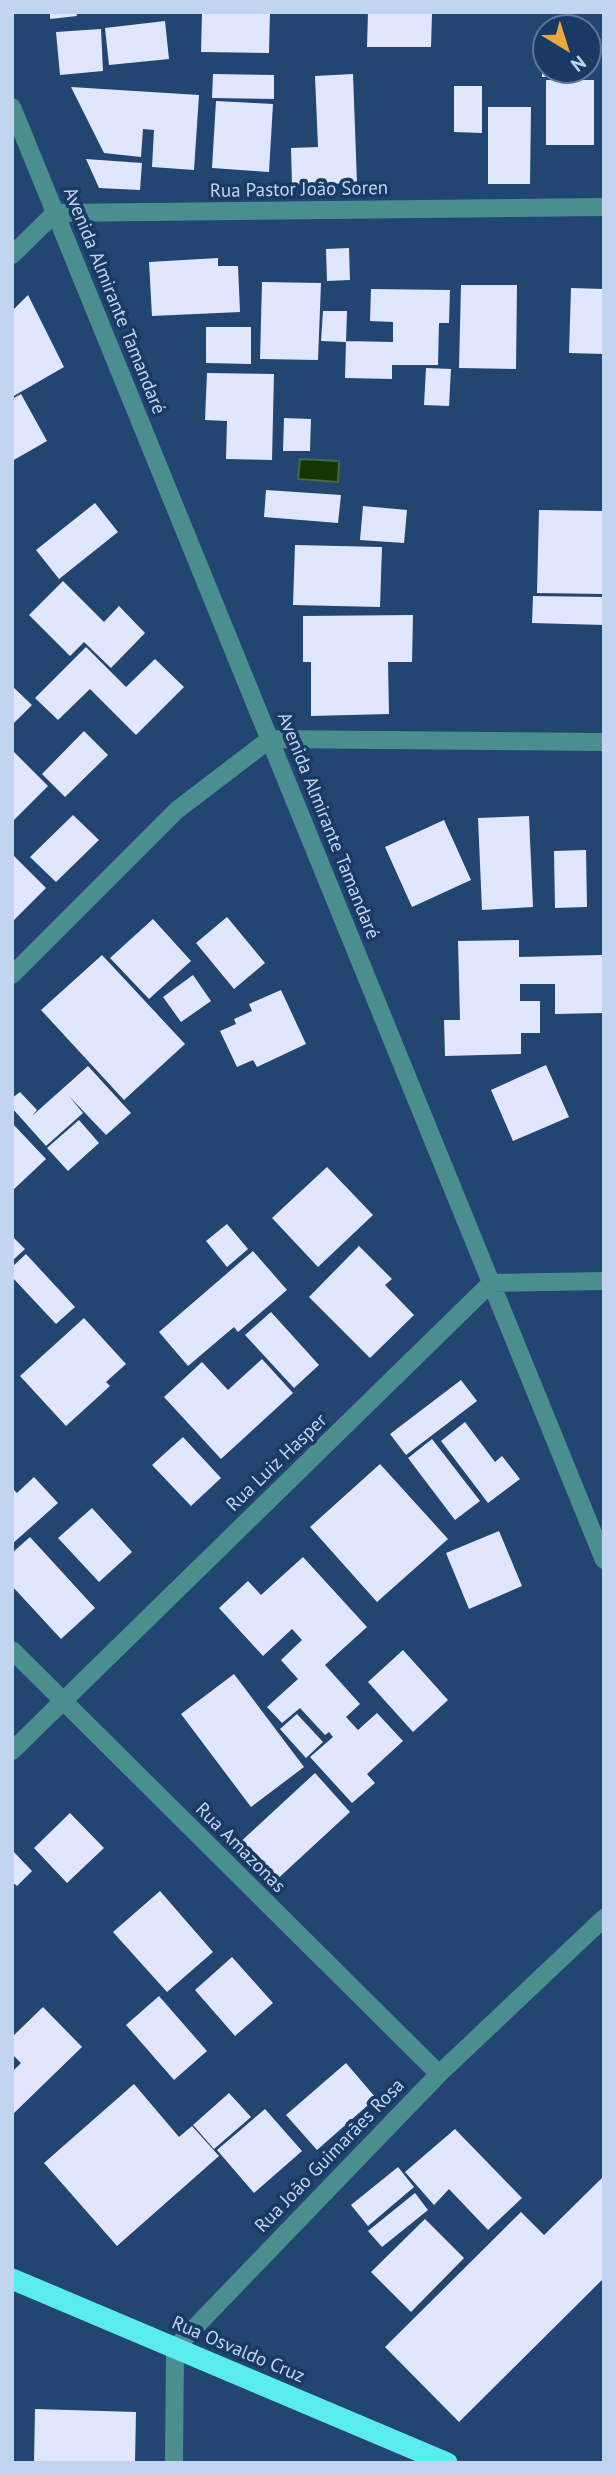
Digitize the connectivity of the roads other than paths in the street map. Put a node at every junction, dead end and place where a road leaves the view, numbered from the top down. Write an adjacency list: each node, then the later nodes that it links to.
1 (12, 107): 3 (street, Avenida Almirante Tamandaré)
2 (604, 207): 3 (street, Rua Pastor João Soren)
3 (55, 213): 4 (street); 5 (street, Avenida Almirante Tamandaré)
4 (12, 255)
5 (270, 739): 6 (street); 7 (street); 9 (street, Avenida Almirante Tamandaré)
6 (604, 742)
7 (12, 975)
8 (604, 1281): 9 (street)
9 (491, 1283): 10 (street, Avenida Almirante Tamandaré); 12 (street, Rua Luiz Hasper)
10 (604, 1560)
11 (12, 1650): 12 (street, Rua Amazonas)
12 (62, 1702): 13 (street, Rua Luiz Hasper); 15 (street, Rua Amazonas)
13 (12, 1751)
14 (604, 1918): 15 (street, Rua João Guimarães Rosa)
15 (439, 2074): 17 (street, Rua João Guimarães Rosa)
16 (12, 2279): 17 (highway, Rua Osvaldo Cruz)
17 (175, 2347): 18 (street); 19 (highway, Rua Osvaldo Cruz)
18 (174, 2463)
19 (447, 2463)

